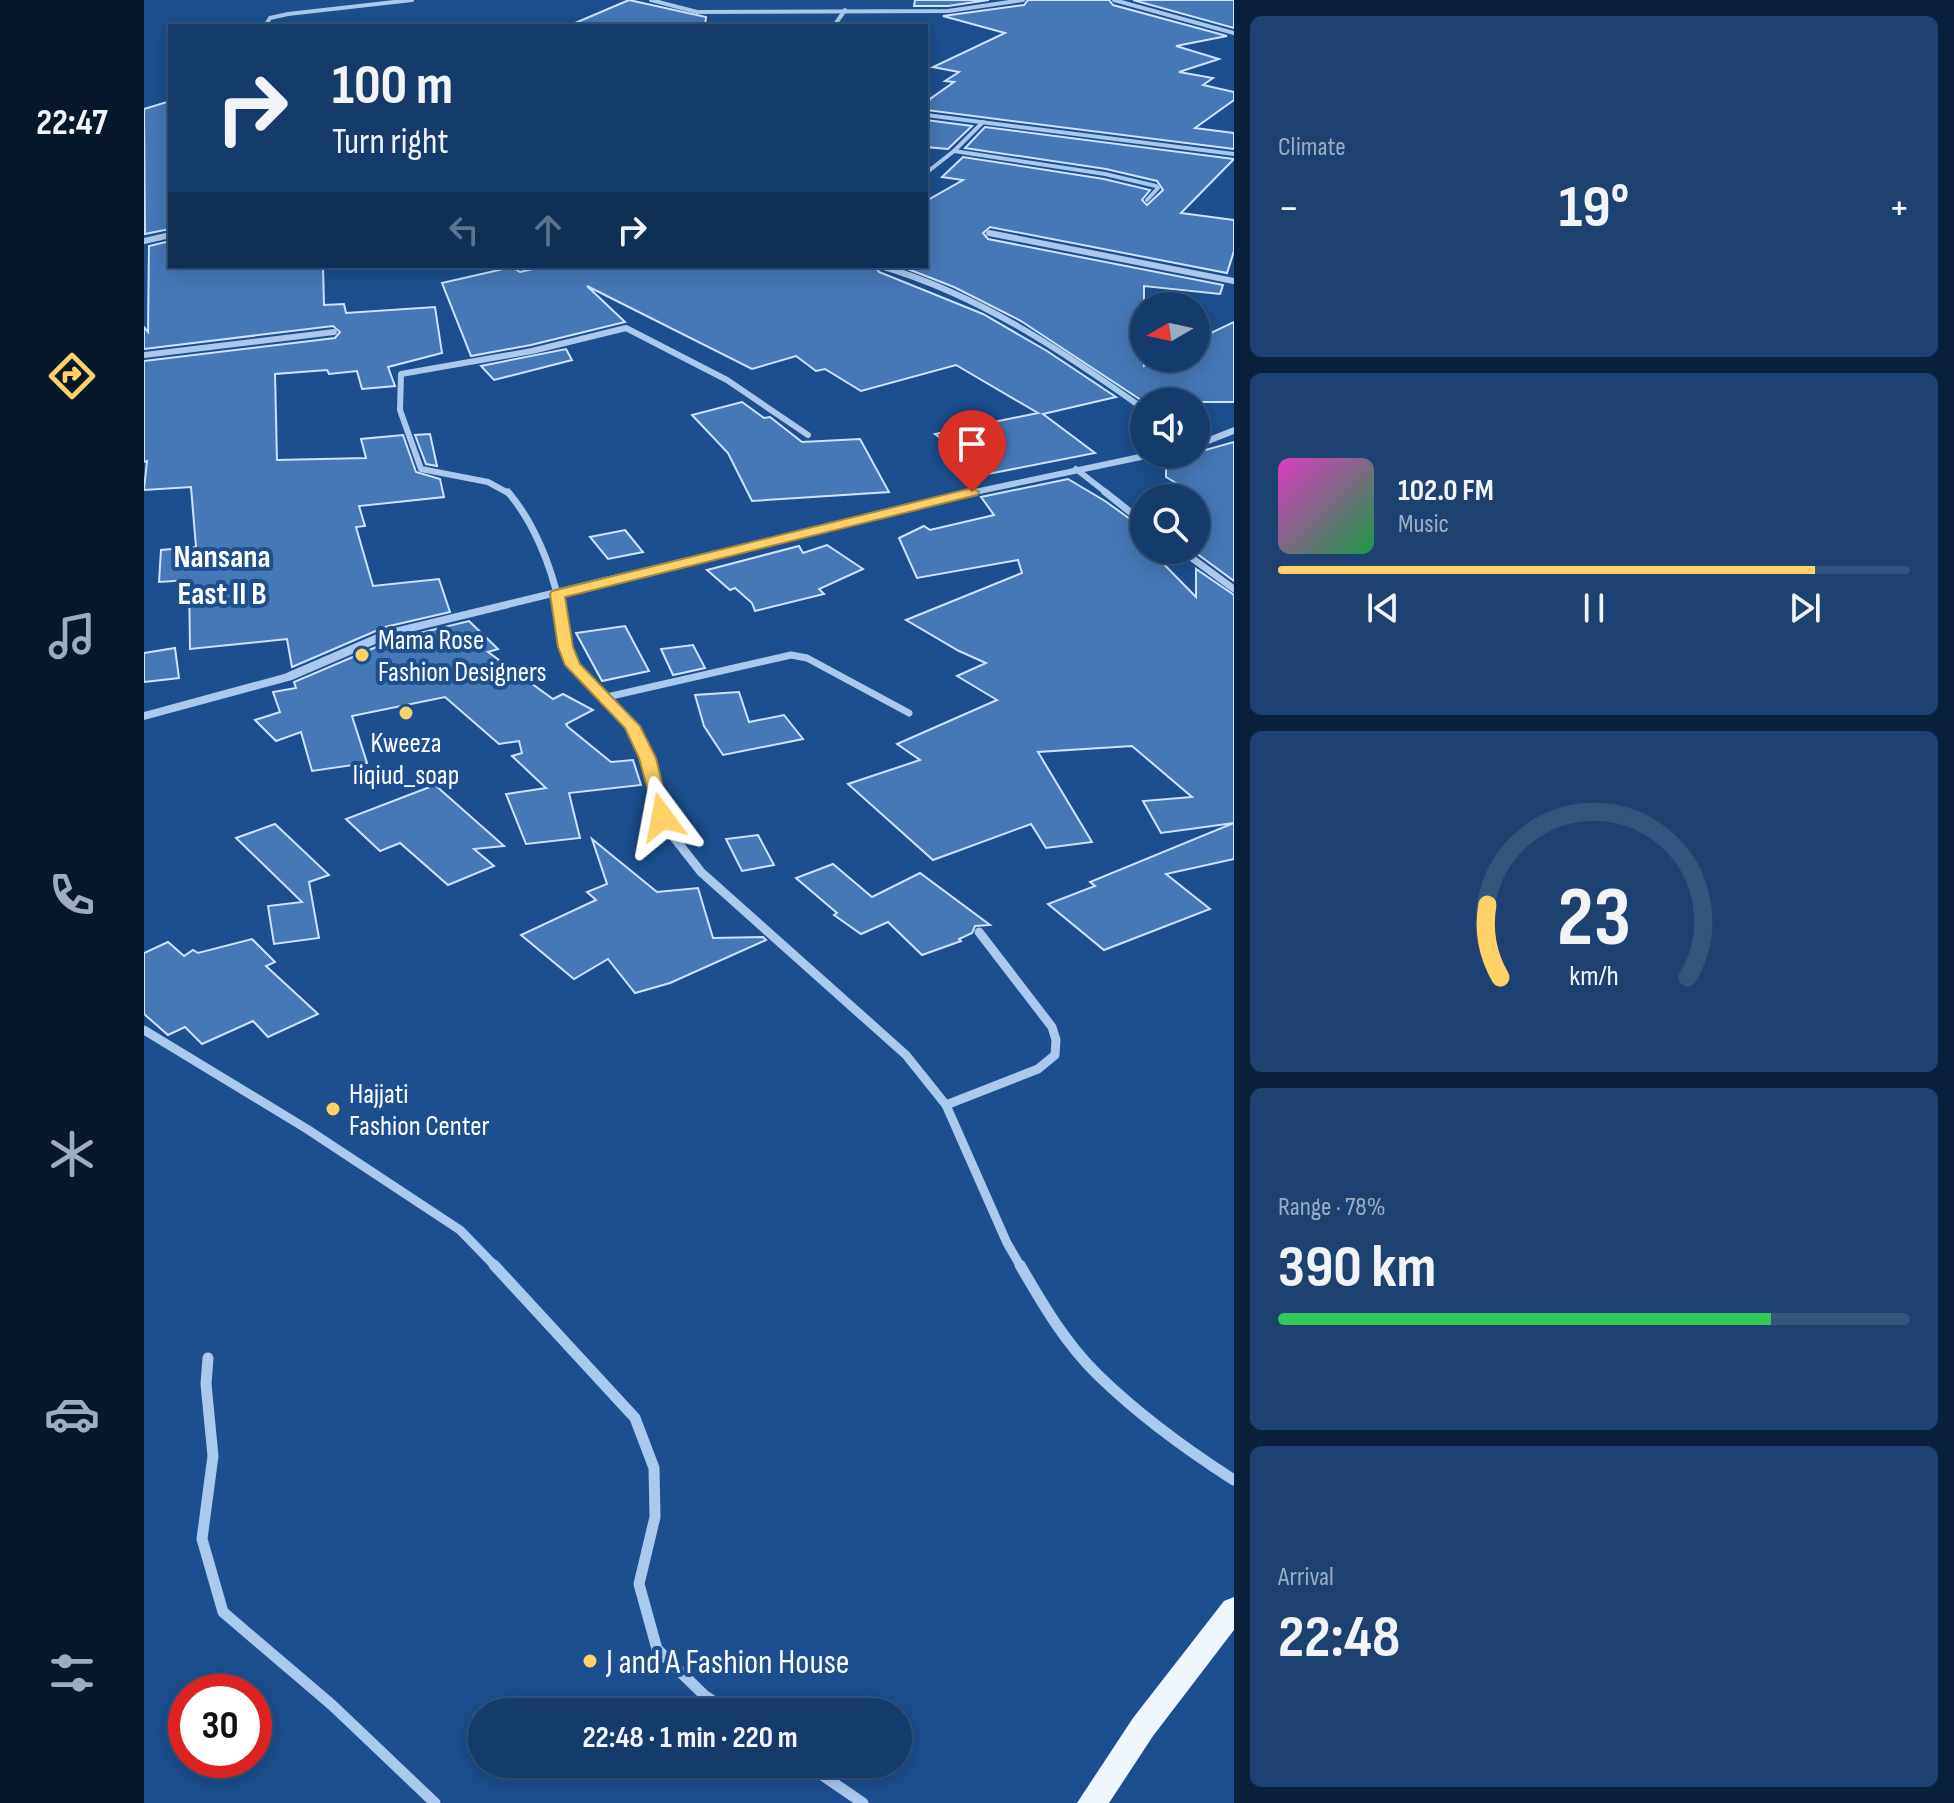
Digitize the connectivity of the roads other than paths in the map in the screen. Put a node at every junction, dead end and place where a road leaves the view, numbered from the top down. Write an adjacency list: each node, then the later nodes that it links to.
1 (412, 0): 6 (street)
2 (651, 0): 5 (street)
3 (1023, 0): 5 (street)
4 (1114, 0): 8 (street)
5 (845, 10): 7 (street)
6 (266, 24)
7 (835, 24)
8 (1234, 33)
9 (928, 115): 10 (street)
10 (983, 122): 11 (street); 12 (street)
11 (954, 151): 13 (street); 14 (street)
12 (1234, 154)
13 (928, 171)
14 (1147, 200)
15 (989, 233): 19 (street)
16 (168, 235): 17 (street)
17 (144, 241)
18 (887, 268): 22 (street)
19 (1234, 281)
20 (334, 332): 21 (street)
21 (144, 355)
22 (1130, 399)
23 (1234, 430): 25 (street)
24 (808, 435): 31 (street)
25 (1210, 440)
26 (1130, 459): 27 (street)
27 (1076, 469): 28 (street); 31 (street)
28 (1130, 512)
29 (1200, 564): 30 (street)
30 (1234, 589)
31 (557, 594): 32 (street); 34 (street)
32 (607, 697): 33 (street); 37 (street)
33 (909, 713)
34 (144, 716)
35 (979, 932): 37 (street)
36 (144, 1030): 41 (street)
37 (946, 1105): 39 (street)
38 (208, 1358): 43 (street)
39 (1234, 1480)
40 (1234, 1609): 45 (main road)
41 (709, 1698)
42 (826, 1778): 44 (street)
43 (435, 1803)
44 (863, 1803)
45 (1092, 1803)

